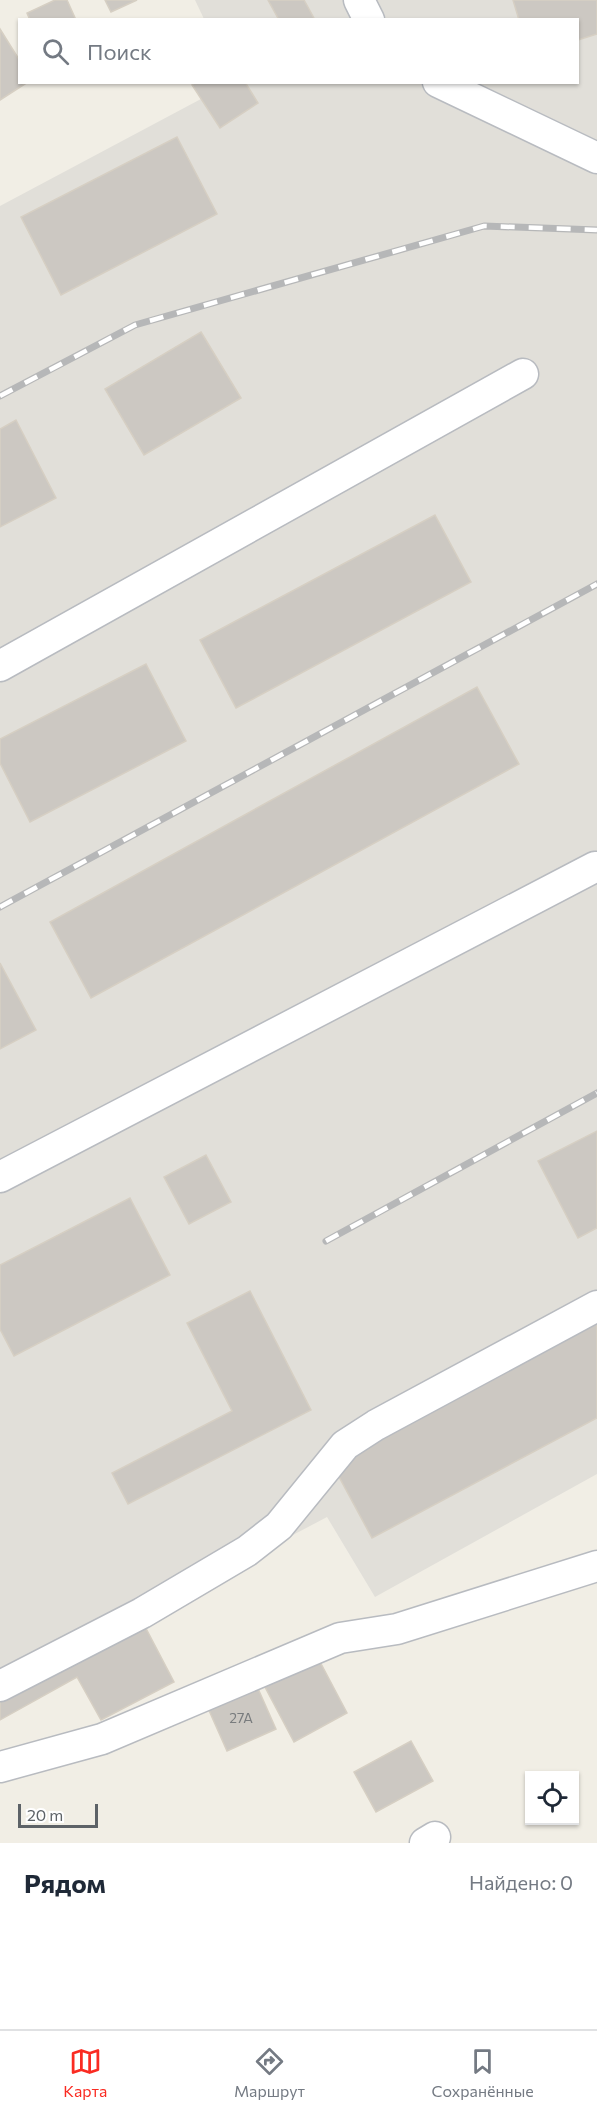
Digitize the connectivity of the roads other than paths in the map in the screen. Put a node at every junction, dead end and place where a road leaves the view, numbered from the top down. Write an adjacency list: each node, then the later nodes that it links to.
1 (359, 0): 2 (street)
2 (368, 18)
3 (442, 84): 4 (street)
4 (597, 158)
5 (523, 374): 6 (street)
6 (0, 666)
7 (596, 867): 8 (street)
8 (0, 1177)
9 (597, 1306): 11 (street)
10 (597, 1566): 12 (street)
11 (0, 1686)
12 (0, 1767)

